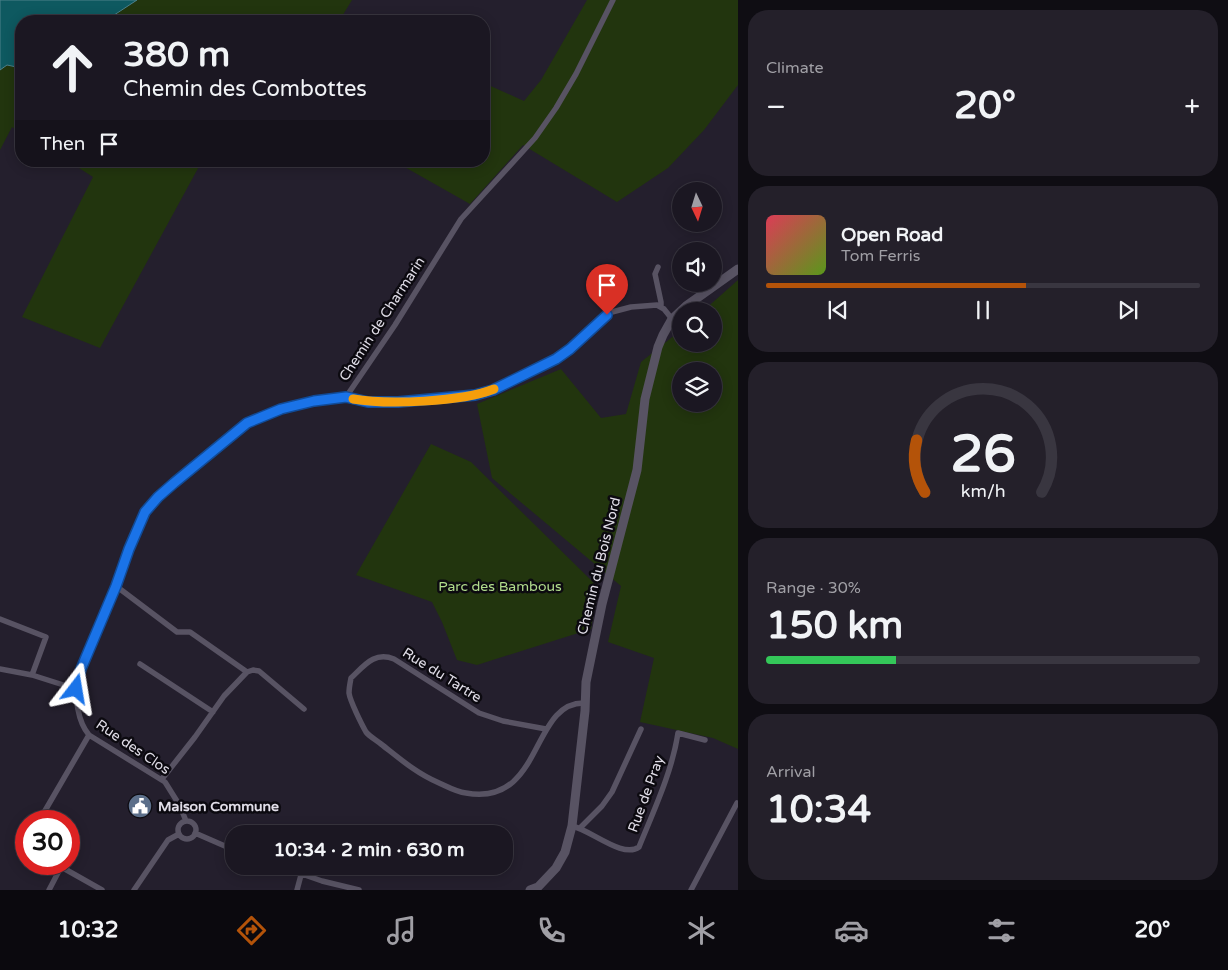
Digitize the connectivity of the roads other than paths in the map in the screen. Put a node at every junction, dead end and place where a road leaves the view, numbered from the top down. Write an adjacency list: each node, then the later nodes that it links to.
1 (613, 0): 7 (street, Chemin de Charmarin)
2 (658, 267): 5 (street)
3 (738, 269): 4 (street, Chemin du Bois Nord)
4 (692, 302)
5 (661, 306): 6 (street); 7 (street)
6 (672, 319): 15 (street, Chemin du Bois Nord)
7 (346, 397): 8 (street, Chemin de Charmarin)
8 (116, 586): 12 (street); 14 (street, Chemin de Charmarin)
9 (0, 619): 13 (street)
10 (140, 664): 17 (street)
11 (0, 669): 13 (street)
12 (246, 672): 16 (street); 17 (street)
13 (32, 675): 14 (street)
14 (76, 689): 20 (street, Rue des Clos)
15 (585, 703): 18 (street, Rue du Tartre); 26 (street, Chemin du Bois Nord)
16 (304, 709)
17 (213, 712): 22 (street)
18 (546, 728): 18 (street, Rue du Tartre)
19 (641, 729): 26 (street)
20 (89, 735): 22 (street, Rue des Clos); 24 (street)
21 (705, 740): 26 (street, Rue de Pray)
22 (162, 779): 25 (street, Rue des Clos)
23 (737, 802): 39 (street)
24 (45, 810)
25 (186, 821): 27 (street); 28 (street)
26 (576, 827): 38 (street, Chemin du Bois Nord)
27 (195, 833): 28 (street); 29 (street)
28 (179, 834): 35 (street)
29 (225, 846)
30 (55, 875): 33 (street)
31 (75, 875): 34 (street)
32 (301, 875): 36 (street); 37 (street)
33 (49, 890)
34 (102, 890)
35 (134, 890)
36 (297, 890)
37 (359, 890)
38 (530, 890)
39 (692, 890)

